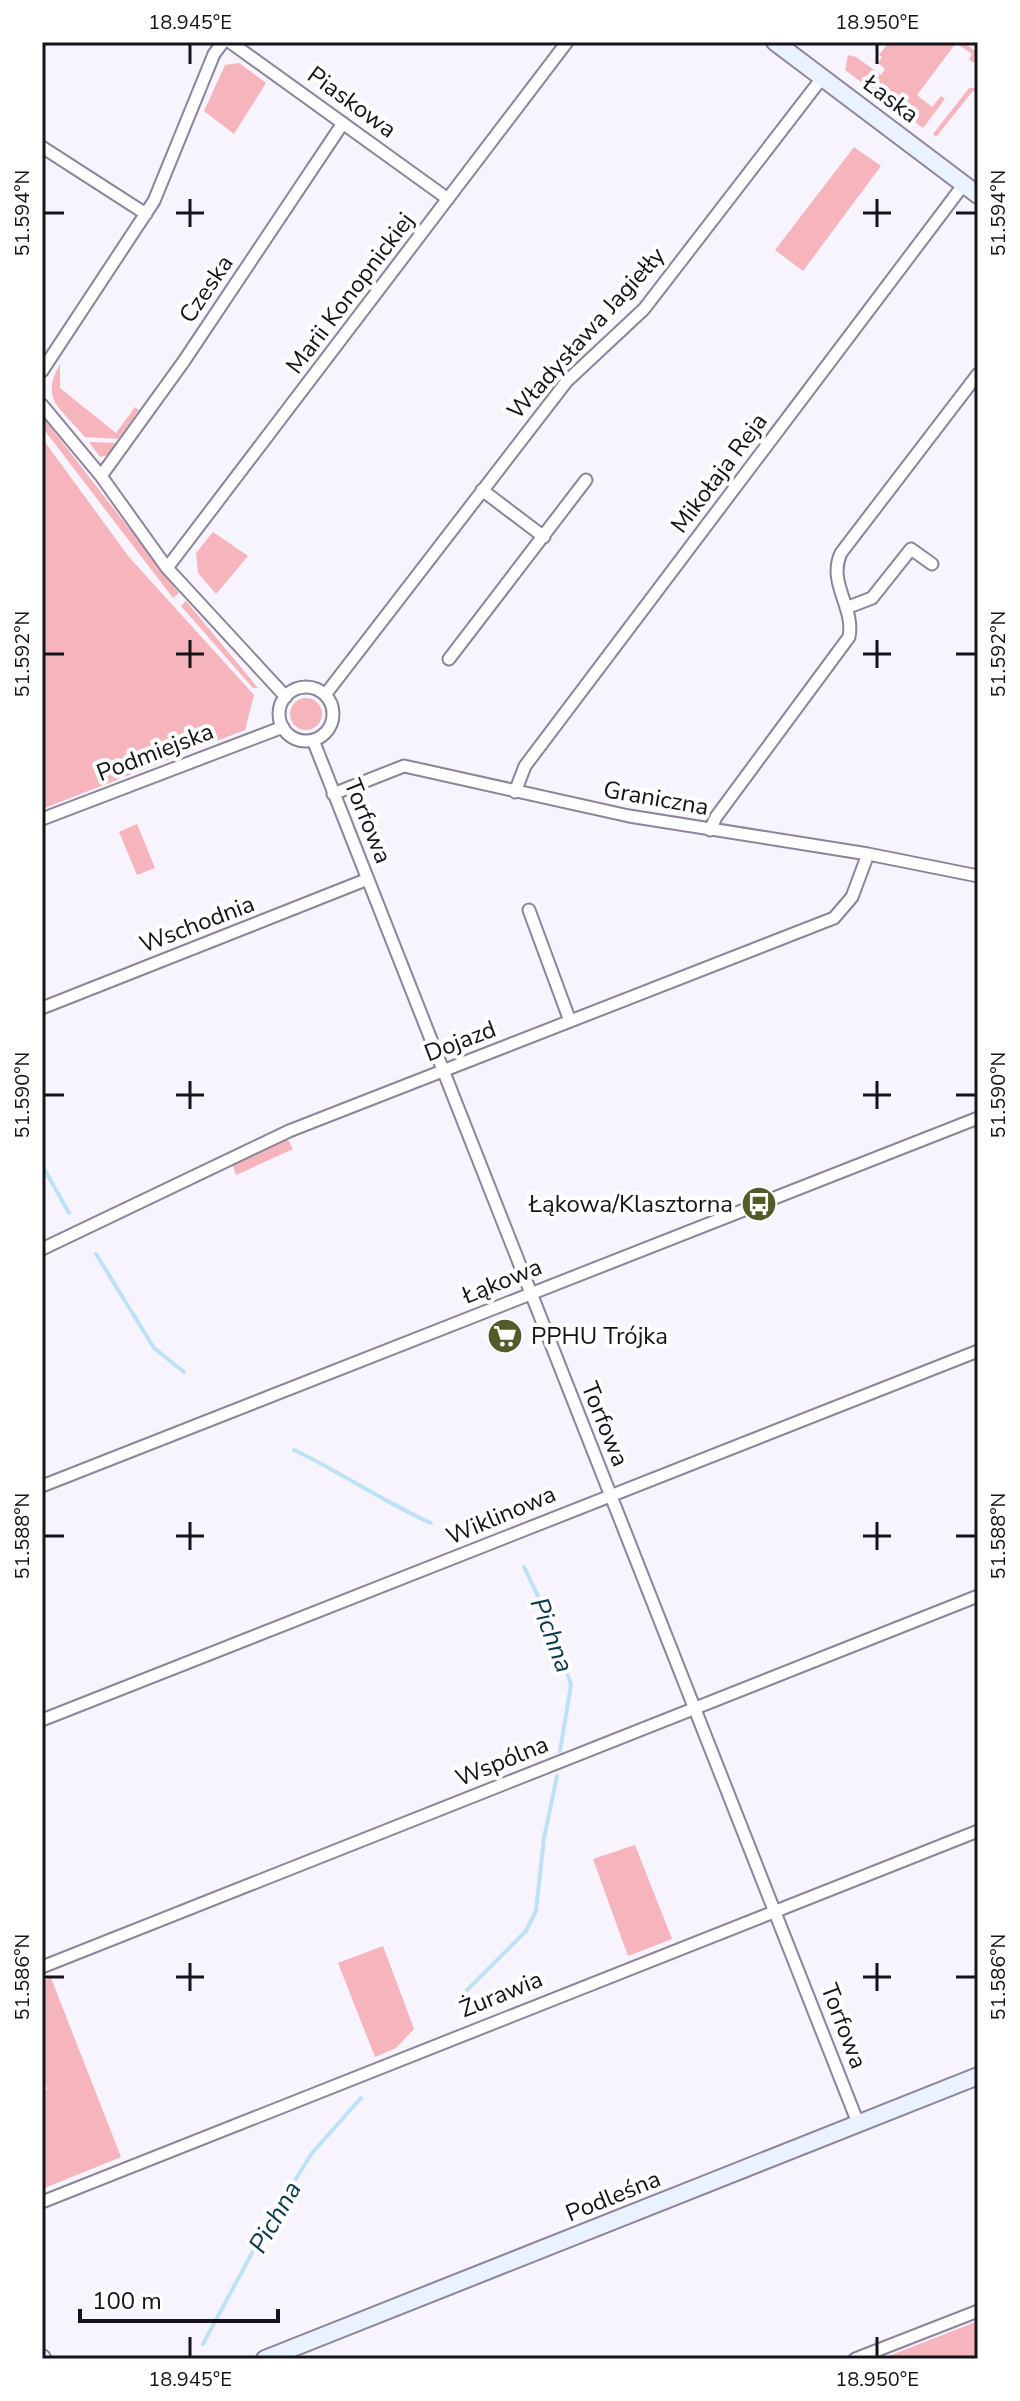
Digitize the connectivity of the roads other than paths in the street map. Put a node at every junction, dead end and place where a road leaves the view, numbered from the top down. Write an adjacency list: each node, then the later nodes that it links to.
1 (223, 42): 11 (street)
2 (230, 42): 6 (street, Piaskowa)
3 (567, 42): 10 (street, Marii Konopnickiej)
4 (775, 42): 5 (street, Łaska)
5 (822, 78): 8 (street, Łaska); 17 (street, Władysława Jagiełły)
6 (343, 123): 10 (street, Piaskowa); 15 (street, Czeska)
7 (42, 147): 11 (street)
8 (964, 184): 9 (street, Łaska); 27 (street, Mikołaja Reja)
9 (978, 195)
10 (448, 199): 20 (street, Marii Konopnickiej)
11 (146, 214): 12 (street)
12 (42, 371)
13 (978, 374): 21 (street)
14 (42, 405): 15 (street)
15 (101, 476): 20 (street)
16 (586, 480): 18 (street)
17 (482, 490): 18 (street); 23 (street, Władysława Jagiełły)
18 (544, 537): 22 (street)
19 (932, 564): 21 (street)
20 (167, 568): 24 (street)
21 (846, 608): 30 (street)
22 (449, 659)
23 (325, 695): 24 (street); 26 (street)
24 (286, 697): 25 (street)
25 (283, 727): 26 (street); 29 (street, Podmiejska)
26 (313, 740): 28 (street, Torfowa)
27 (515, 792): 28 (street, Graniczna); 30 (street, Graniczna)
28 (333, 794): 33 (street, Torfowa)
29 (42, 819)
30 (710, 830): 31 (street, Graniczna)
31 (868, 854): 32 (street, Graniczna); 36 (street, Dojazd)
32 (978, 876)
33 (368, 879): 35 (street, Wschodnia); 37 (street, Torfowa)
34 (529, 910): 36 (street)
35 (42, 1008)
36 (570, 1021): 37 (street, Dojazd)
37 (442, 1071): 39 (street, Dojazd); 40 (street, Torfowa)
38 (978, 1118): 40 (street, Łąkowa)
39 (42, 1249)
40 (529, 1294): 42 (street, Łąkowa); 43 (street, Torfowa)
41 (978, 1351): 43 (street, Wiklinowa)
42 (42, 1486)
43 (610, 1494): 45 (street, Torfowa); 46 (street, Wiklinowa)
44 (978, 1596): 45 (street, Wspólna)
45 (694, 1708): 48 (street, Torfowa); 49 (street, Wspólna)
46 (42, 1720)
47 (978, 1831): 48 (street, Żurawia)
48 (775, 1910): 51 (street, Torfowa); 52 (street, Żurawia)
49 (42, 1967)
50 (978, 2076): 51 (street, Podleśna)
51 (858, 2123): 54 (street, Podleśna)
52 (42, 2202)
53 (978, 2311): 55 (street)
54 (265, 2359)
55 (855, 2359)

